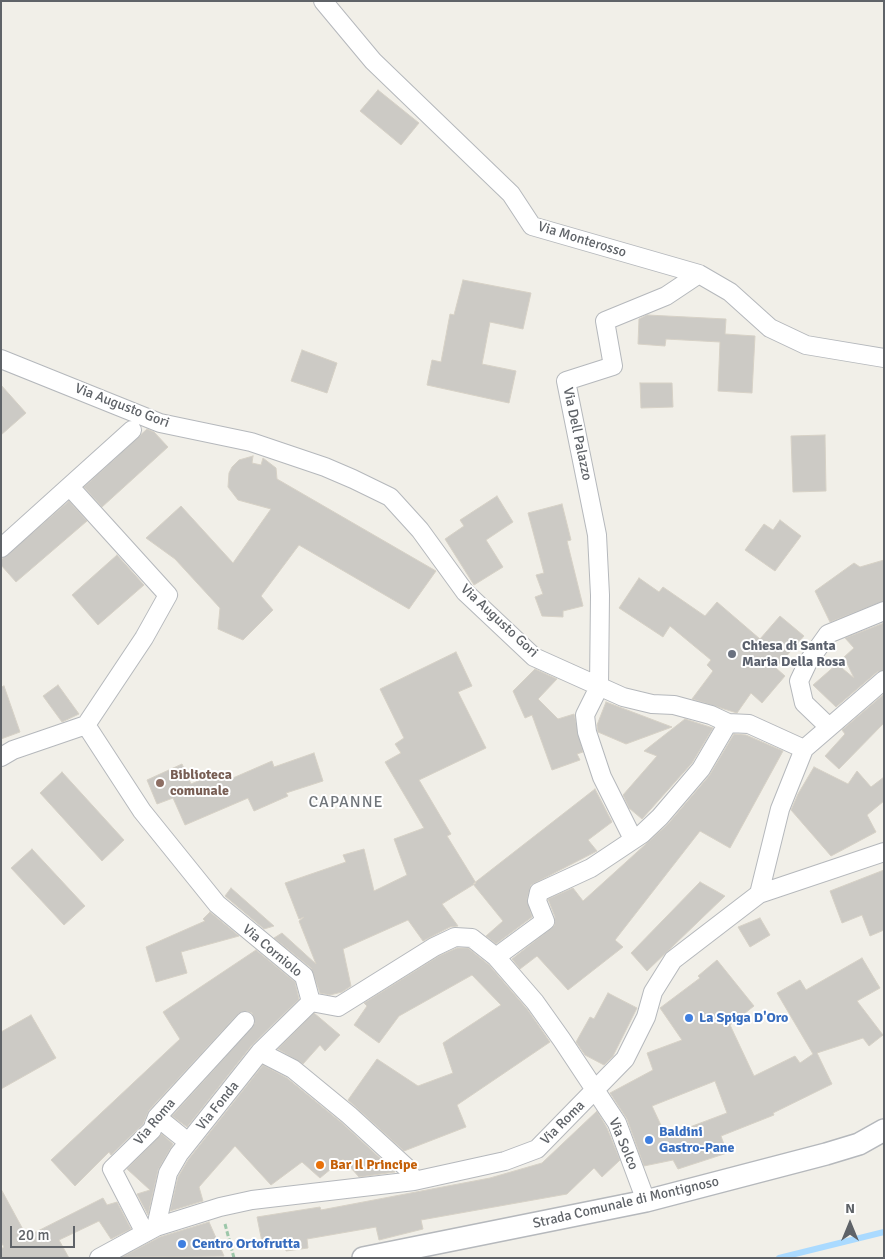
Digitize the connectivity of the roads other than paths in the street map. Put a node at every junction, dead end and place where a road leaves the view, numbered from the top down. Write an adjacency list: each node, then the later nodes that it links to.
1 (323, 1): 2 (street, Via Monterosso)
2 (699, 274): 3 (street, Via Monterosso); 10 (street, Via Dell Palazzo)
3 (884, 358)
4 (1, 359): 10 (street, Via Augusto Gori)
5 (132, 430): 6 (street)
6 (70, 487): 7 (street); 12 (street)
7 (1, 548)
8 (884, 610): 13 (street)
9 (884, 680): 13 (street)
10 (599, 687): 11 (street, Via Augusto Gori); 16 (street)
11 (728, 723): 14 (street, Via Augusto Gori); 16 (street)
12 (86, 725): 15 (street); 20 (street, Via Corniolo)
13 (830, 727): 14 (street)
14 (804, 749): 18 (street)
15 (1, 758)
16 (633, 839): 19 (street)
17 (884, 852): 18 (street, Via Roma)
18 (759, 894): 23 (street, Via Roma)
19 (496, 957): 20 (street); 23 (street)
20 (311, 1002): 22 (street, Via Fonda)
21 (245, 1021): 24 (street, Via Roma)
22 (260, 1052): 26 (street, Via Fonda); 27 (street)
23 (595, 1090): 27 (street, Via Roma); 28 (street, Via Solco)
24 (157, 1117): 26 (street); 29 (street, Via Roma)
25 (884, 1130): 28 (street, Strada Comunale di Montignoso)
26 (188, 1142): 29 (street, Via Fonda)
27 (414, 1181): 29 (street, Via Roma)
28 (646, 1201): 31 (street, Strada Comunale di Montignoso)
29 (151, 1230): 30 (street, Via Roma)
30 (99, 1258)
31 (363, 1258)

